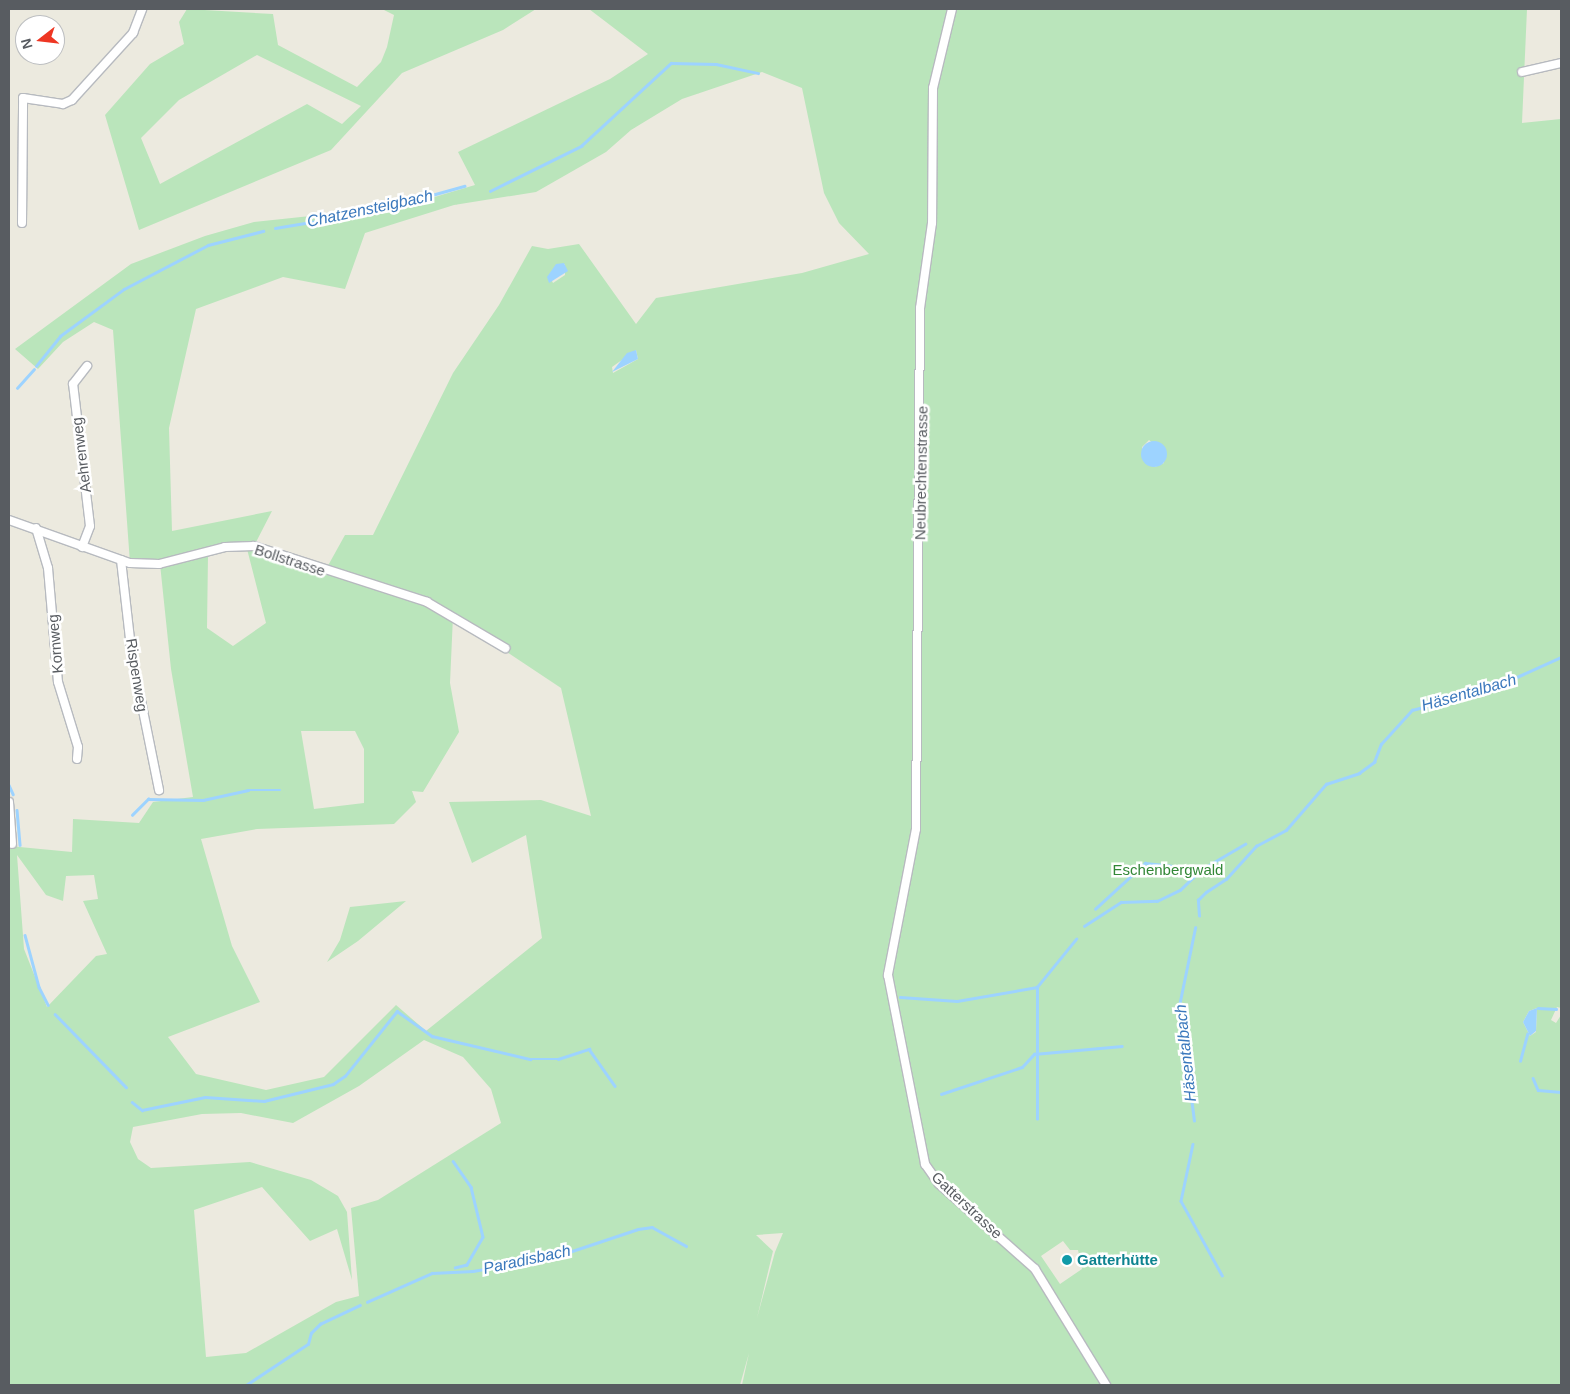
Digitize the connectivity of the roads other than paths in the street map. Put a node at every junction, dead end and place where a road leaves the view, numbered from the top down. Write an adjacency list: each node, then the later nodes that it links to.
1 (142, 9): 5 (street)
2 (952, 9): 16 (street, Neubrechtenstrasse)
3 (1561, 63): 4 (street)
4 (1522, 72)
5 (22, 223)
6 (87, 366): 9 (street, Aehrenweg)
7 (9, 520): 8 (street, Bollstrasse)
8 (36, 528): 9 (street, Bollstrasse); 12 (street, Kornweg)
9 (82, 547): 10 (street, Bollstrasse)
10 (121, 560): 11 (street, Bollstrasse); 13 (street, Rispenweg)
11 (505, 648)
12 (77, 759)
13 (159, 790)
14 (9, 802): 15 (street)
15 (12, 844)
16 (896, 938): 17 (street, Gatterstrasse)
17 (1106, 1385)

